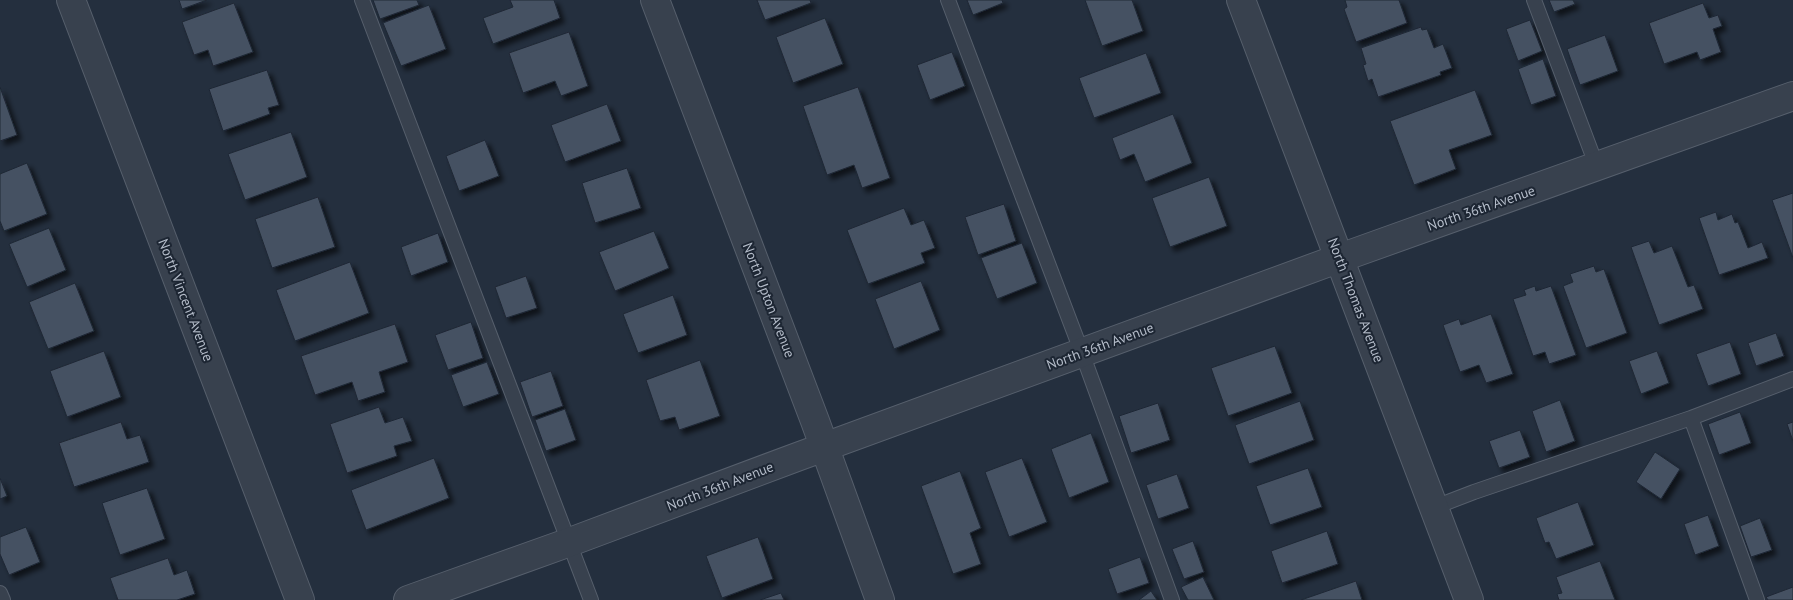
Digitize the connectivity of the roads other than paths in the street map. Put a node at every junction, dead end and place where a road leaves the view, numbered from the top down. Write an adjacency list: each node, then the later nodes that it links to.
1 (71, 0): 18 (street, North Vincent Avenue)
2 (362, 0): 15 (lane)
3 (655, 0): 13 (street, North Upton Avenue)
4 (948, 0): 10 (lane)
5 (1241, 0): 9 (street, North Thomas Avenue)
6 (1534, 0): 8 (lane)
7 (1793, 96): 8 (street, North 36th Avenue)
8 (1597, 167): 9 (street, North 36th Avenue)
9 (1340, 258): 10 (street, North 36th Avenue); 14 (street, North Thomas Avenue)
10 (1082, 353): 13 (street, North 36th Avenue); 22 (lane)
11 (1793, 379): 12 (lane)
12 (1691, 418): 14 (lane); 24 (lane)
13 (824, 447): 15 (street, North 36th Avenue); 21 (street, North Upton Avenue)
14 (1435, 507): 23 (street, North Thomas Avenue)
15 (570, 542): 19 (street, North 36th Avenue); 20 (lane)
16 (0, 593): 17 (lane)
17 (3, 600)
18 (300, 600)
19 (408, 600)
20 (591, 600)
21 (880, 600)
22 (1172, 600)
23 (1469, 600)
24 (1757, 600)

